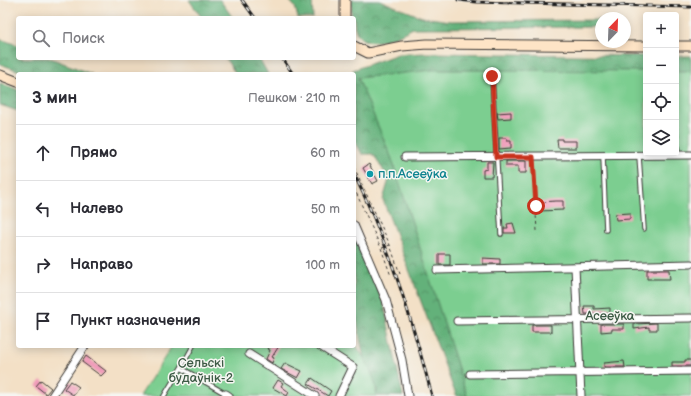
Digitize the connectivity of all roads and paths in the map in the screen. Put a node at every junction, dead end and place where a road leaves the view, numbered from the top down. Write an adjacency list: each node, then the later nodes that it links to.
1 (345, 0): 2 (street)
2 (345, 16)
3 (643, 46): 6 (street)
4 (679, 46): 5 (street)
5 (691, 46)
6 (357, 48)
7 (0, 75): 9 (street)
8 (492, 76): 16 (lane)
9 (16, 81)
10 (691, 155): 14 (street)
11 (603, 156): 12 (street); 17 (street); 24 (lane)
12 (639, 156): 13 (street); 22 (lane)
13 (643, 156)
14 (679, 156)
15 (405, 157): 16 (street)
16 (496, 157): 17 (street); 26 (lane)
17 (533, 157): 25 (path)
18 (356, 171): 19 (path)
19 (360, 179): 20 (path); 27 (path)
20 (356, 180)
21 (356, 192): 28 (path)
22 (644, 229)
23 (356, 230): 50 (street)
24 (606, 230)
25 (537, 231)
26 (501, 234)
27 (390, 245): 28 (path); 32 (path)
28 (381, 248): 33 (path)
29 (691, 264): 30 (street)
30 (575, 267): 31 (street); 35 (street)
31 (437, 270)
32 (400, 274)
33 (391, 276)
34 (691, 318): 35 (street)
35 (578, 319): 36 (street); 43 (street)
36 (457, 321)
37 (83, 348): 46 (street)
38 (192, 348): 41 (lane)
39 (323, 348): 49 (street)
40 (249, 354): 48 (street)
41 (181, 368): 45 (lane); 47 (lane)
42 (691, 371): 43 (street)
43 (580, 373): 44 (street); 51 (street)
44 (470, 374)
45 (227, 395)
46 (52, 396)
47 (164, 396)
48 (315, 396)
49 (339, 396)
50 (408, 396)
51 (581, 396)

